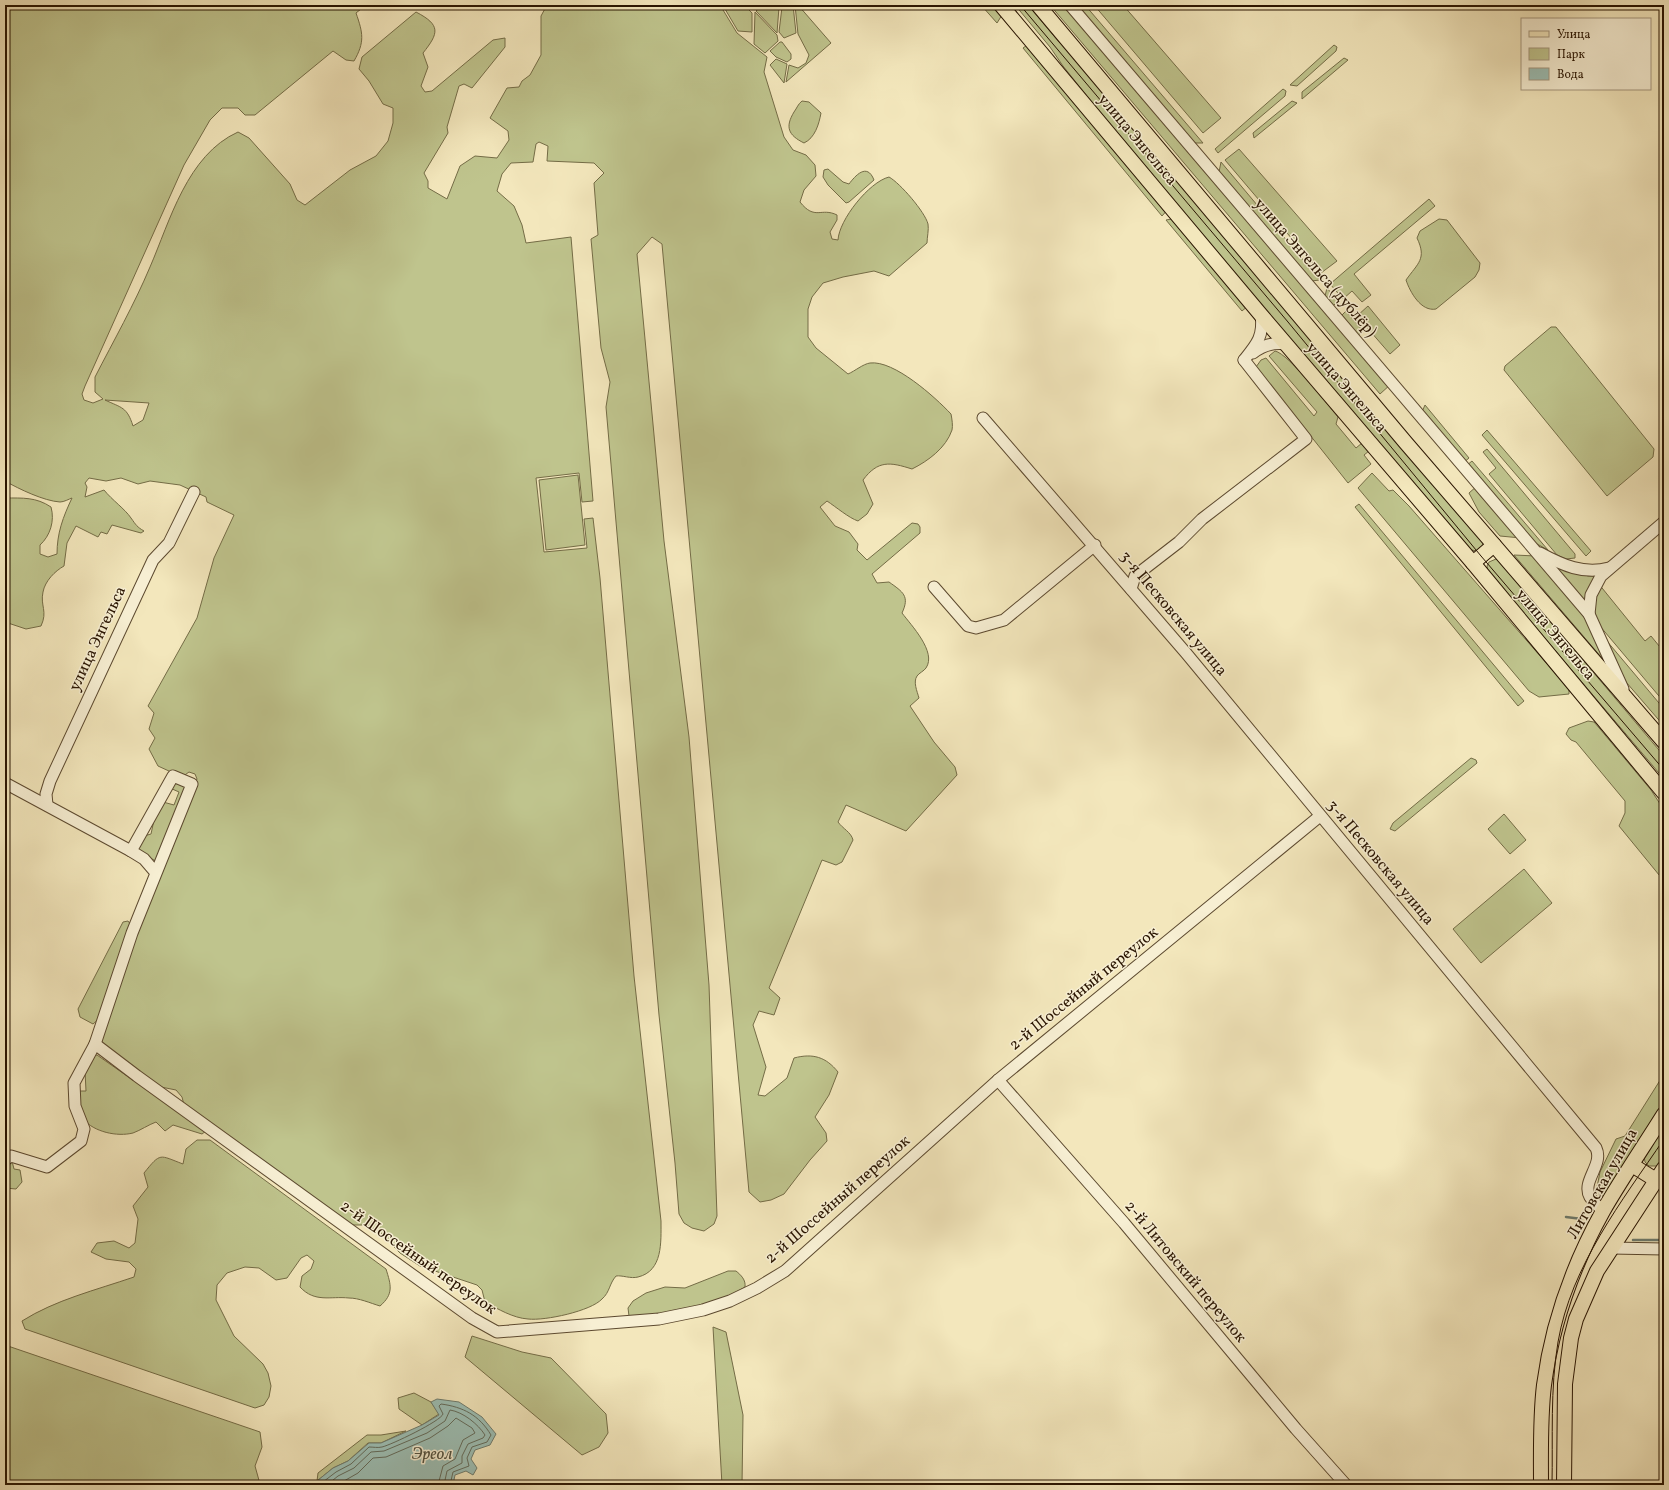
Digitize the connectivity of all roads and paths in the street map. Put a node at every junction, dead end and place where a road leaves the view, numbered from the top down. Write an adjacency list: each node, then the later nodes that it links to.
1 (1001, 5): 4 (main road, улица Энгельса)
2 (1038, 5): 11 (main road, улица Энгельса)
3 (1070, 5): 12 (street, улица Энгельса (дублёр))
4 (1261, 315): 5 (main road, улица Энгельса); 6 (street)
5 (1286, 344): 6 (street); 13 (main road, улица Энгельса)
6 (1244, 360): 16 (street)
7 (984, 418): 10 (street, 3-я Песковская улица)
8 (194, 492): 22 (street, улица Энгельса)
9 (1664, 522): 14 (street)
10 (1094, 545): 15 (street); 16 (street, 3-я Песковская улица)
11 (1494, 545): 13 (main road); 18 (main road, улица Энгельса)
12 (1536, 551): 14 (street); 17 (street, улица Энгельса (дублёр))
13 (1473, 563): 21 (main road, улица Энгельса)
14 (1609, 567): 17 (street)
15 (934, 588)
16 (1131, 589): 23 (street, 3-я Песковская улица)
17 (1589, 614): 18 (street, улица Энгельса (дублёр))
18 (1626, 697): 19 (main road, улица Энгельса)
19 (1664, 742)
20 (5, 783): 22 (street)
21 (1664, 793)
22 (47, 805): 24 (street)
23 (1320, 816): 27 (street, 2-й Шоссейный переулок); 33 (street, 3-я Песковская улица)
24 (131, 851): 25 (street); 25 (street)
25 (156, 873): 26 (street)
26 (95, 1044): 27 (street, 2-й Шоссейный переулок); 29 (street)
27 (998, 1080): 36 (street, 2-й Литовский переулок)
28 (1664, 1114): 30 (main road, Литовская улица)
29 (5, 1160)
30 (1632, 1165): 32 (main road); 33 (main road, Литовская улица)
31 (1664, 1168): 32 (main road)
32 (1656, 1180): 34 (main road)
33 (1603, 1211): 37 (main road, Литовская улица)
34 (1611, 1248): 35 (street); 38 (main road)
35 (1664, 1249)
36 (1346, 1485)
37 (1541, 1485)
38 (1564, 1485)

